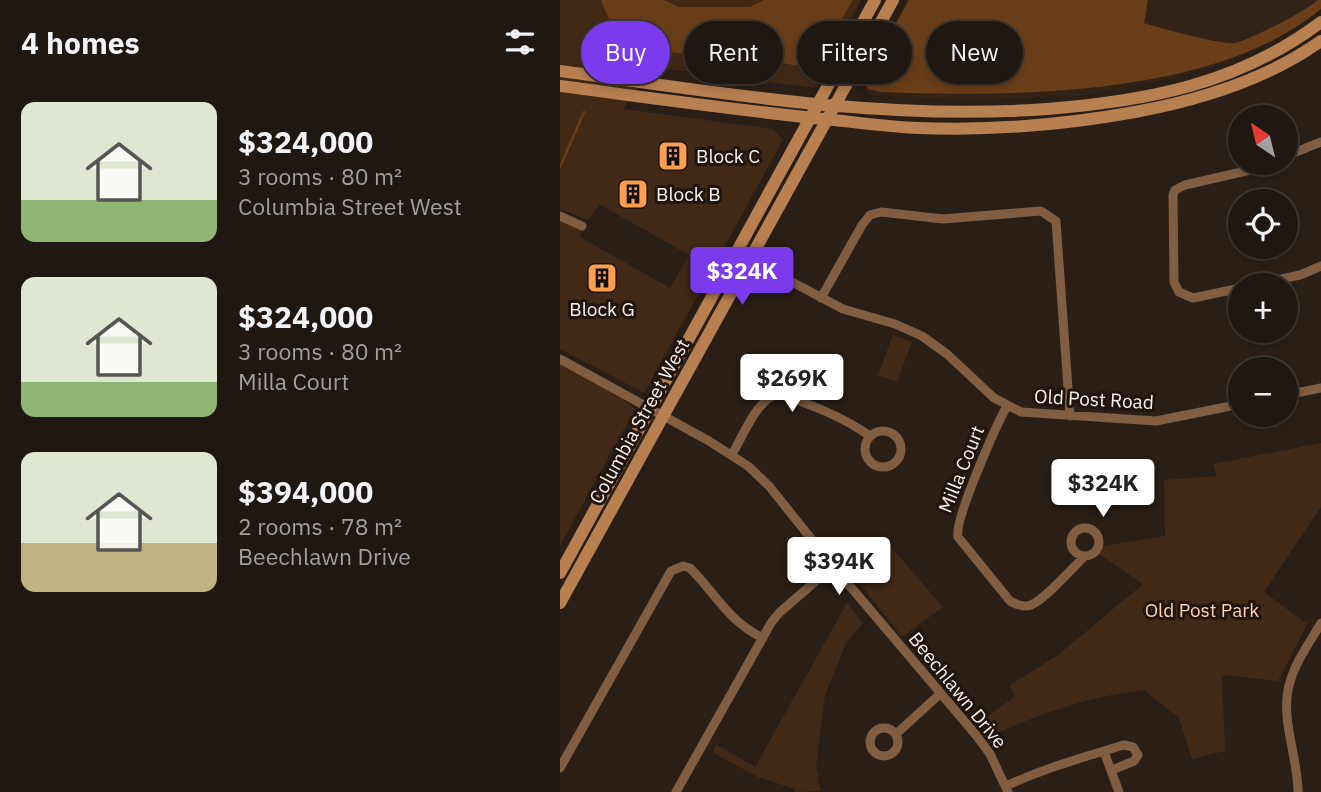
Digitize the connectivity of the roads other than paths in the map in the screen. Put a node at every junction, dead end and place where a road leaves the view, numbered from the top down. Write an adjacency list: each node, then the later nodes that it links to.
1 (875, 0): 7 (main road, Columbia Street West)
2 (893, 0): 8 (main road, Columbia Street West)
3 (1321, 22): 8 (main road)
4 (1321, 41): 10 (main road)
5 (560, 71): 7 (main road)
6 (560, 86): 9 (main road)
7 (817, 105): 8 (main road); 9 (main road, Columbia Street West)
8 (833, 107): 10 (main road, Columbia Street West)
9 (810, 118): 10 (main road); 16 (main road, Columbia Street West)
10 (826, 119): 17 (main road, Columbia Street West)
11 (1321, 142): 12 (street)
12 (1298, 151)
13 (1229, 175): 20 (street)
14 (560, 216): 15 (street)
15 (582, 226)
16 (737, 253): 17 (street, Old Post Road); 27 (main road, Columbia Street West)
17 (750, 259): 21 (street, Old Post Road); 27 (main road, Columbia Street West)
18 (1321, 266): 19 (street)
19 (1298, 275)
20 (1228, 291)
21 (821, 298): 25 (street, Old Post Road); 28 (street)
22 (560, 359): 27 (street, Beechlawn Drive)
23 (1321, 388): 24 (street)
24 (1298, 393)
25 (1007, 406): 28 (street, Old Post Road); 31 (street, Milla Court)
26 (1228, 407): 28 (street, Old Post Road)
27 (656, 413): 30 (street, Beechlawn Drive); 33 (main road, Columbia Street West); 34 (main road, Columbia Street West)
28 (1070, 416)
29 (870, 436): 29 (street); 30 (street)
30 (732, 454): 32 (street, Beechlawn Drive)
31 (1085, 556)
32 (834, 566): 36 (street); 37 (street, Beechlawn Drive)
33 (560, 573)
34 (560, 603)
35 (1321, 623): 45 (street)
36 (763, 638): 40 (street); 43 (street)
37 (941, 693): 38 (street); 42 (street, Beechlawn Drive)
38 (896, 734)
39 (1104, 752): 41 (street); 41 (street); 42 (street)
40 (560, 768)
41 (1112, 770): 44 (street)
42 (1007, 789)
43 (676, 792)
44 (1119, 792)
45 (1298, 792)

